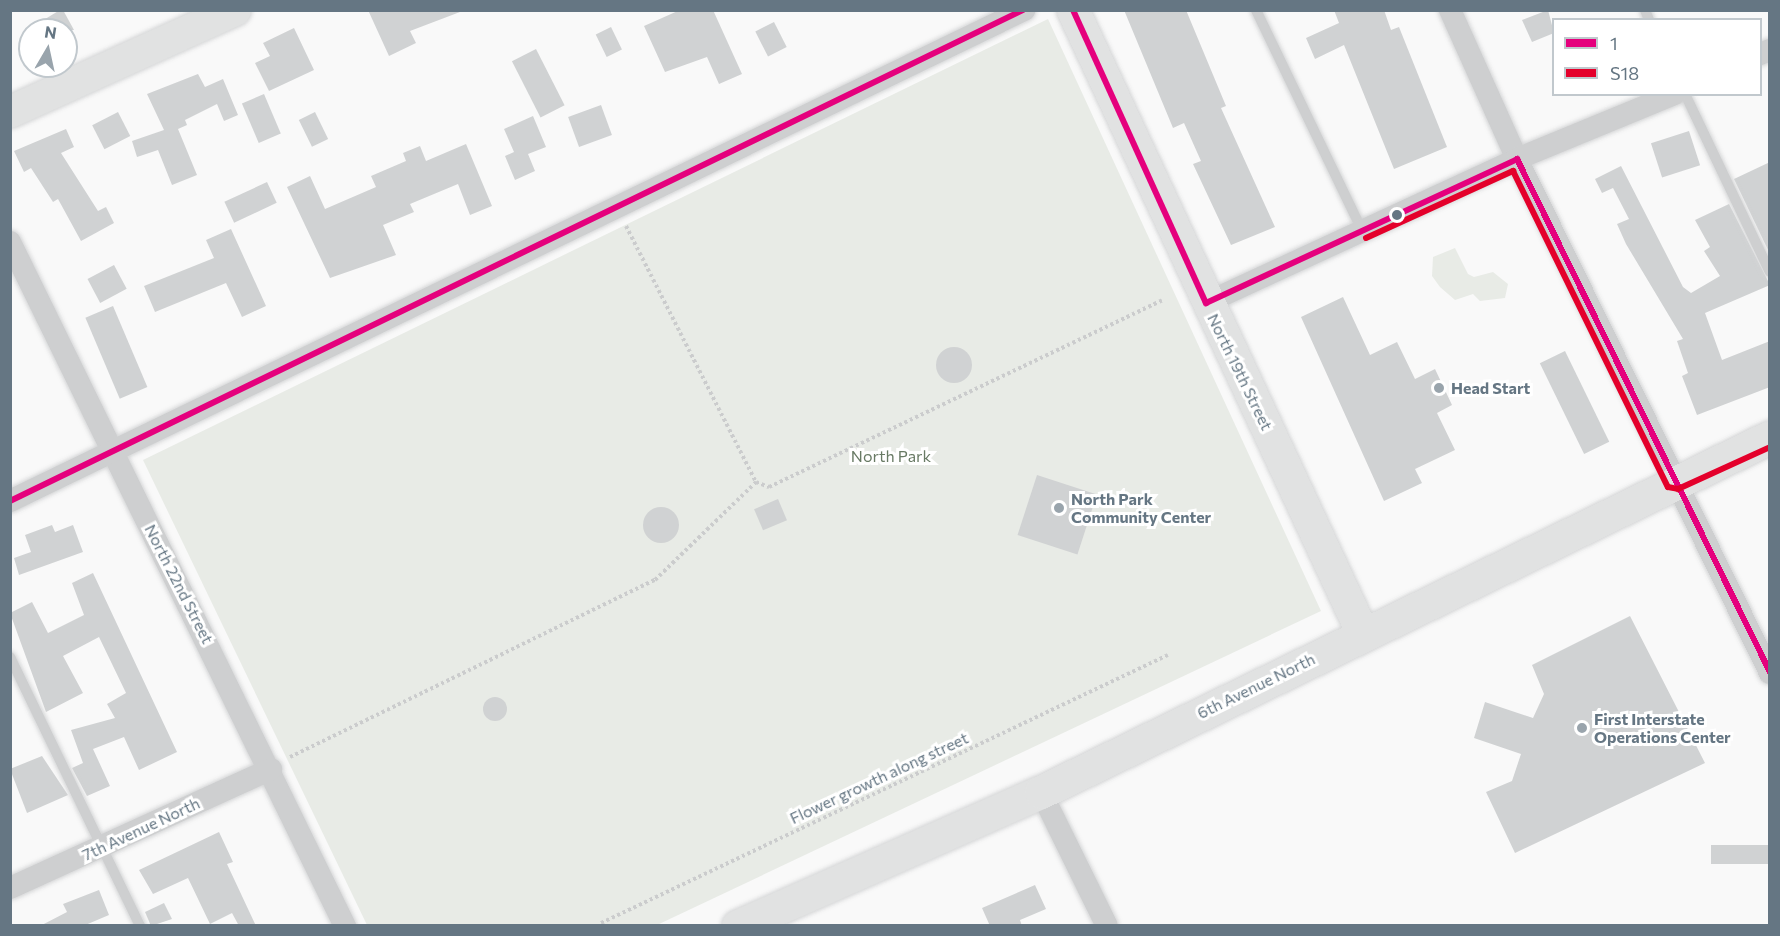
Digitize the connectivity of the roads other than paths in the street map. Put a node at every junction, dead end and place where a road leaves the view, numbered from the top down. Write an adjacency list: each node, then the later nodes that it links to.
1 (235, 10): 8 (street)
2 (1024, 10): 15 (street)
3 (1074, 10): 13 (street, North 19th Street)
4 (1256, 10): 10 (lane)
5 (1450, 10): 9 (street)
6 (1670, 96): 9 (street)
7 (1686, 96): 12 (lane)
8 (10, 112)
9 (1516, 159): 10 (street); 16 (street)
10 (1362, 230): 13 (street)
11 (10, 242): 15 (street, North 22nd Street)
12 (1770, 272)
13 (1206, 303): 18 (street, North 19th Street)
14 (1770, 437): 16 (main road, 6th Avenue North)
15 (113, 452): 17 (street); 21 (street, North 22nd Street)
16 (1675, 481): 18 (main road, 6th Avenue North); 20 (street)
17 (10, 501)
18 (1363, 634): 22 (main road, 6th Avenue North)
19 (10, 657): 23 (lane)
20 (1770, 673)
21 (280, 763): 23 (street, 7th Avenue North); 26 (street, North 22nd Street)
22 (1041, 792): 27 (main road, 6th Avenue North); 28 (street)
23 (101, 847): 24 (street, 7th Avenue North); 25 (lane)
24 (10, 888)
25 (140, 926)
26 (345, 926)
27 (738, 926)
28 (1107, 926)

